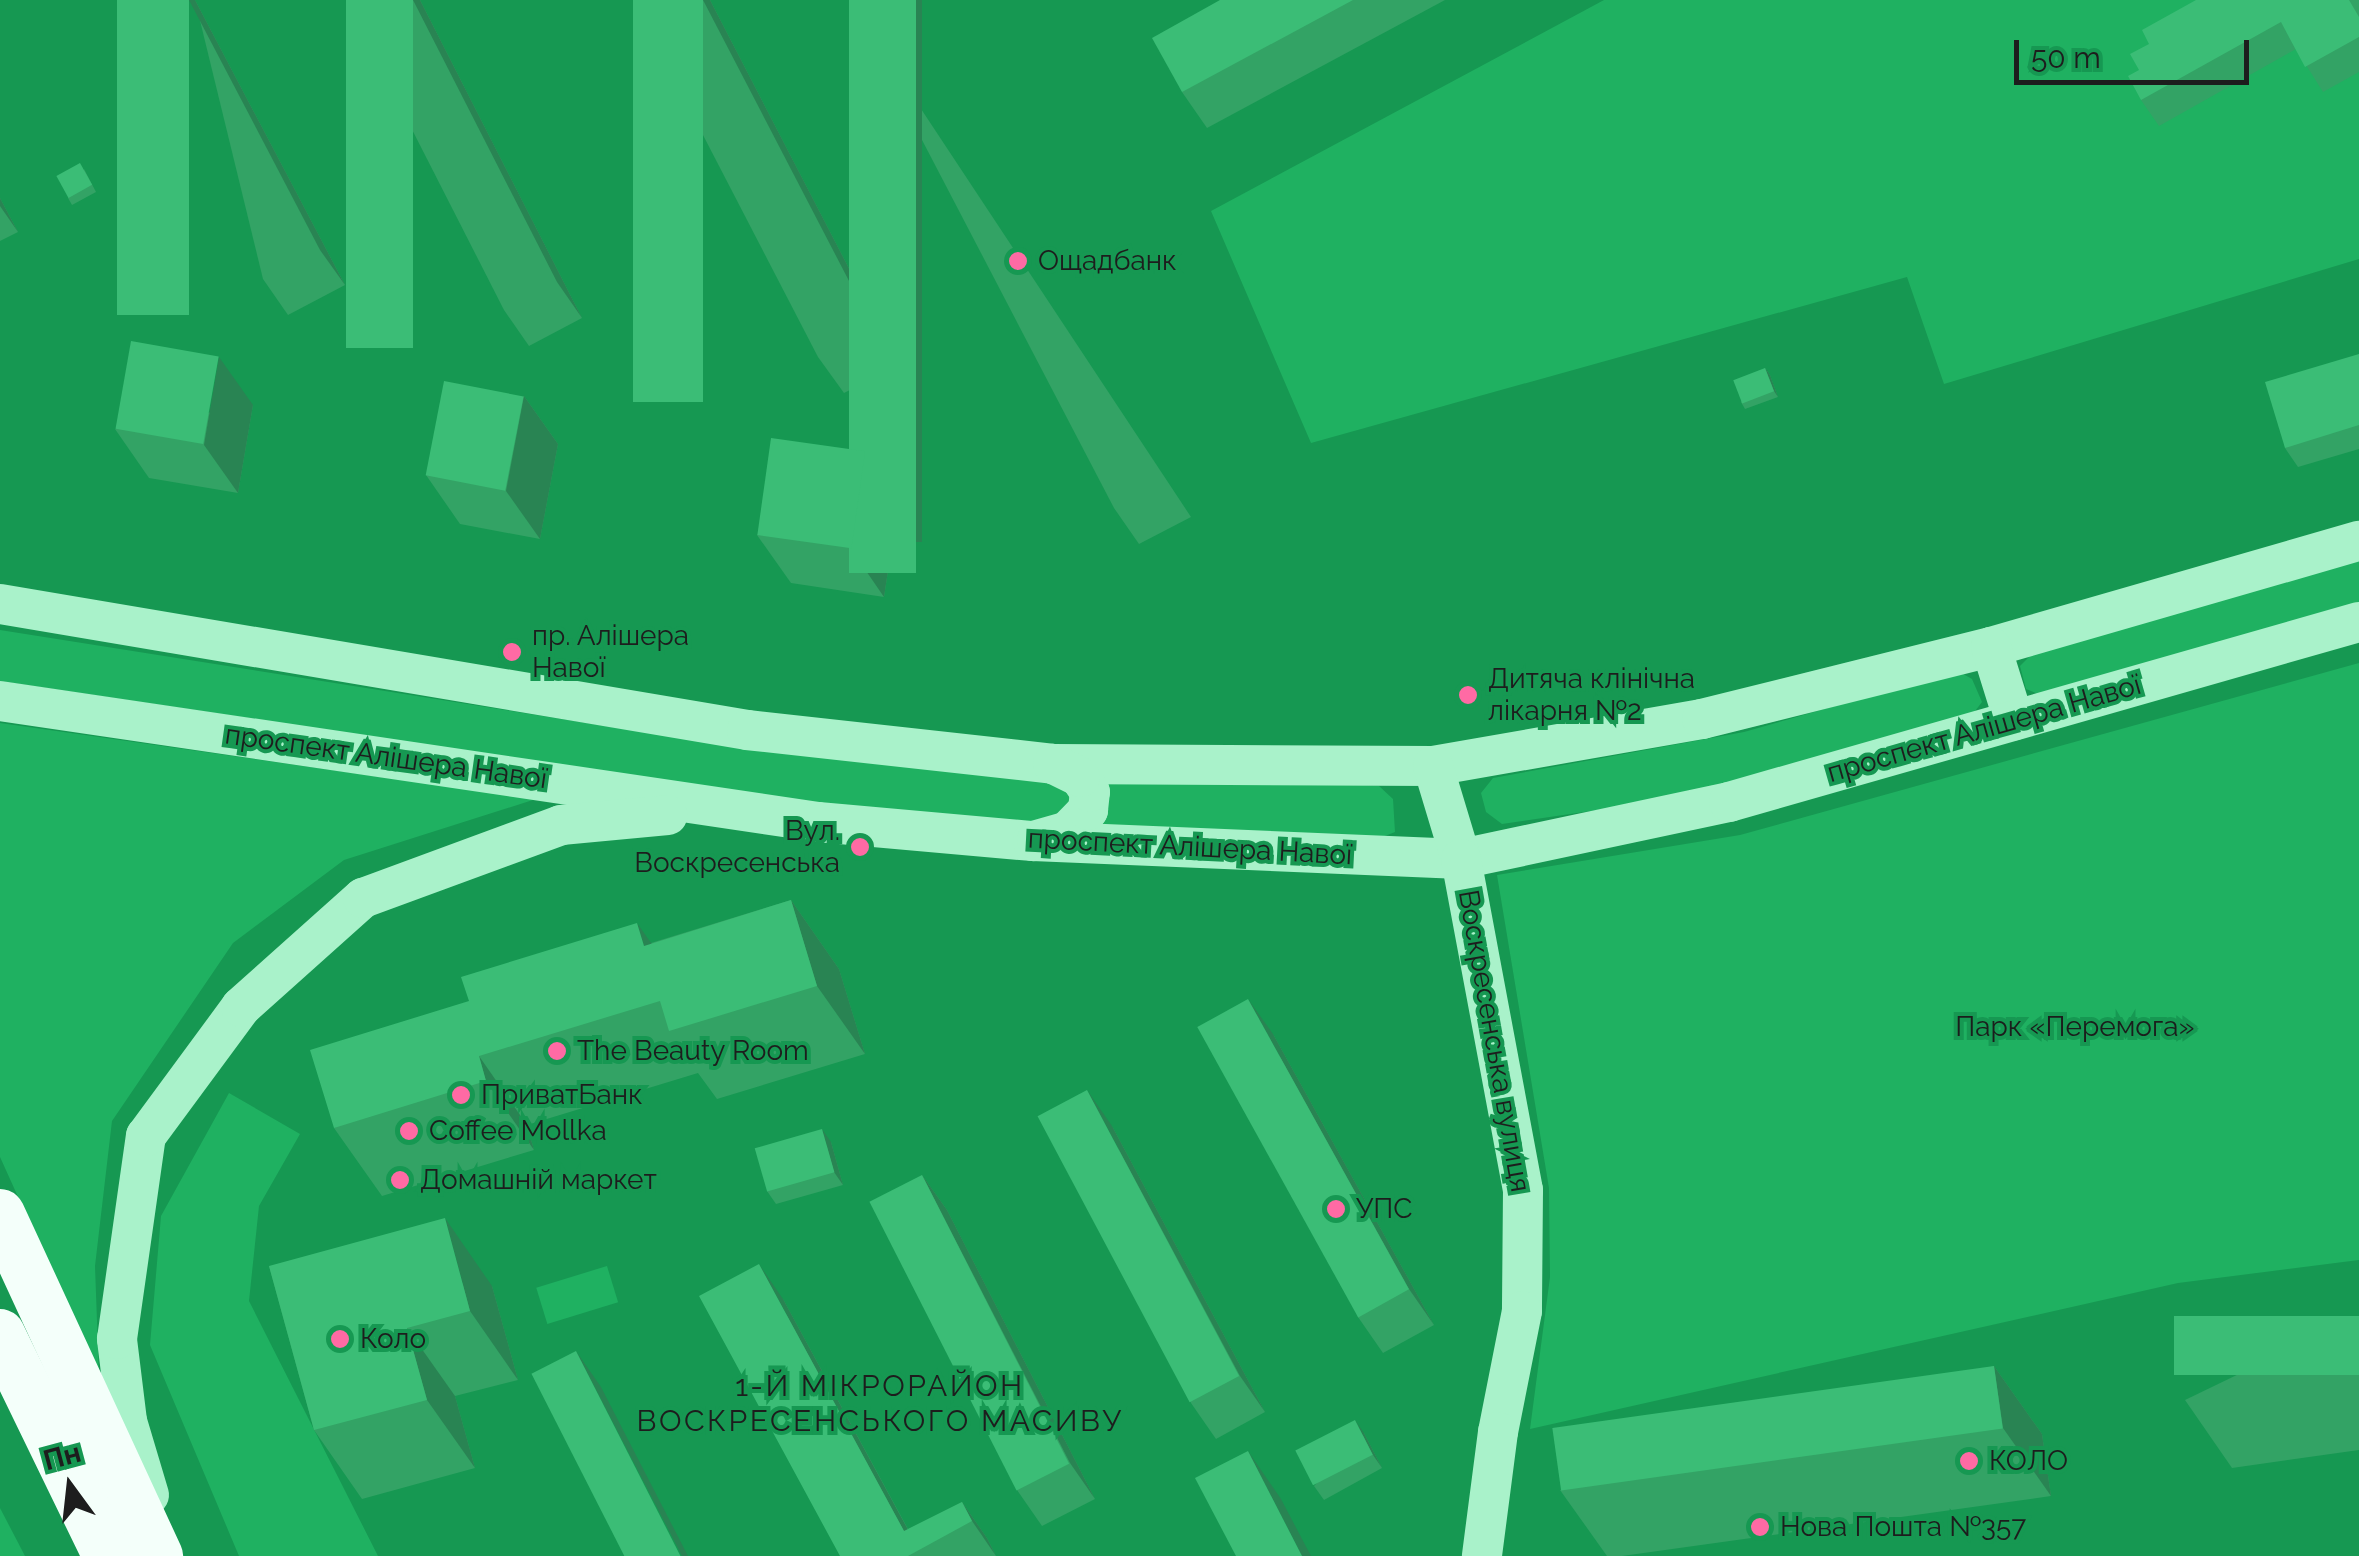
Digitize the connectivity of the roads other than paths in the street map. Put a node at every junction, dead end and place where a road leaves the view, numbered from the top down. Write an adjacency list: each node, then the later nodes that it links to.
1 (2359, 541): 4 (street)
2 (0, 604): 7 (street)
3 (2359, 622): 6 (street, проспект Алішера Навої)
4 (1991, 647): 6 (street); 8 (street)
5 (0, 701): 9 (street, проспект Алішера Навої)
6 (2014, 721): 11 (street, проспект Алішера Навої)
7 (1053, 764): 8 (street); 10 (street)
8 (1432, 766): 11 (street, Воскресенська вулиця)
9 (734, 809): 10 (street, проспект Алішера Навої); 16 (street)
10 (1033, 841): 11 (street, проспект Алішера Навої)
11 (1461, 859): 17 (street, Воскресенська вулиця)
12 (0, 1214): 15 (main road)
13 (0, 1334): 14 (main road)
14 (108, 1556)
15 (158, 1556)
16 (168, 1556)
17 (1482, 1556)

